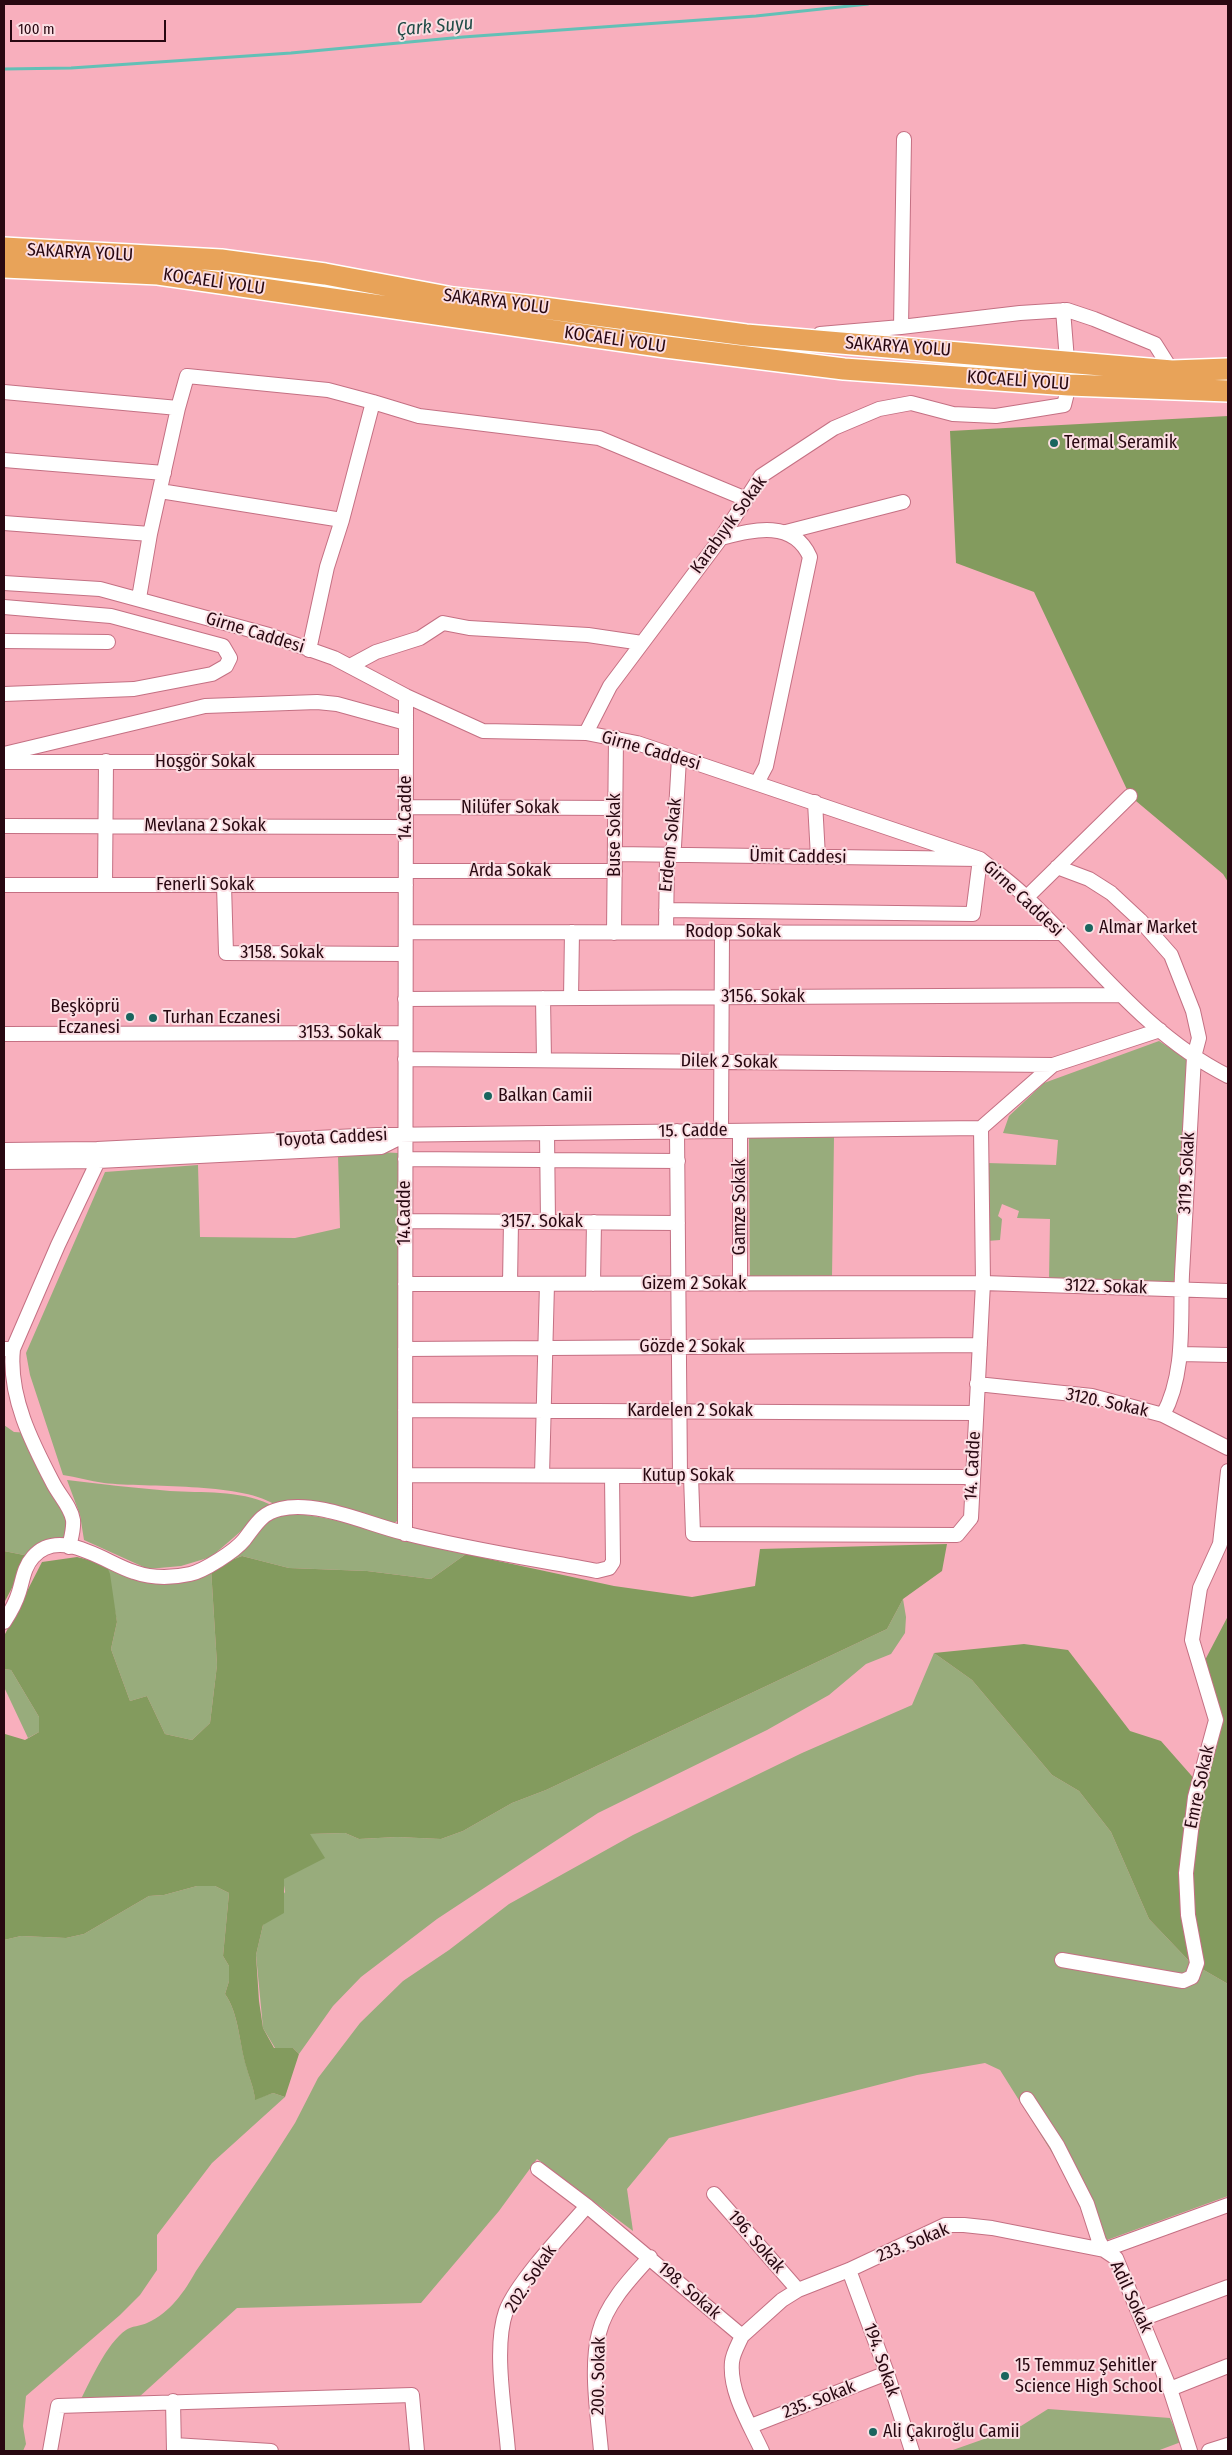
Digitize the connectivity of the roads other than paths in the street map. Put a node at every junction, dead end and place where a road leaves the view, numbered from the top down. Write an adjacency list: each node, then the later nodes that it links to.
1 (904, 138): 5 (street)
2 (4, 248): 6 (highway, SAKARYA YOLU)
3 (4, 268): 10 (highway, KOCAELİ YOLU)
4 (1063, 310): 5 (street); 7 (street); 9 (street)
5 (900, 327): 6 (street)
6 (783, 338): 7 (highway, SAKARYA YOLU)
7 (1069, 364): 9 (highway, SAKARYA YOLU); 10 (street)
8 (1228, 368): 9 (highway, SAKARYA YOLU)
9 (1172, 371)
10 (1069, 385): 11 (highway, KOCAELİ YOLU); 18 (street, Karabıyık Sokak)
11 (1228, 391)
12 (4, 392): 14 (street)
13 (373, 402): 14 (street); 18 (street); 20 (street)
14 (178, 408): 16 (street)
15 (4, 460): 16 (street)
16 (164, 473): 17 (street)
17 (160, 491): 20 (street); 23 (street)
18 (746, 500): 24 (street, Karabıyık Sokak)
19 (903, 502): 22 (street)
20 (342, 520): 31 (street)
21 (4, 523): 23 (street)
22 (786, 532): 24 (street); 43 (street)
23 (150, 534): 26 (street)
24 (721, 538): 30 (street, Karabıyık Sokak)
25 (4, 583): 26 (street, Girne Caddesi)
26 (139, 598): 31 (street, Girne Caddesi)
27 (4, 607): 33 (street)
28 (4, 641): 29 (street)
29 (108, 642)
30 (642, 643): 32 (street); 36 (street, Karabıyık Sokak)
31 (309, 650): 32 (street, Girne Caddesi)
32 (350, 666): 34 (street, Girne Caddesi)
33 (4, 694)
34 (406, 696): 35 (street, 14.Cadde); 36 (street, Girne Caddesi)
35 (406, 723): 38 (street); 42 (street, 14.Cadde)
36 (586, 733): 37 (street, Girne Caddesi)
37 (616, 738): 39 (street, Girne Caddesi); 47 (street, Buse Sokak)
38 (4, 754)
39 (678, 758): 43 (street, Girne Caddesi); 52 (street, Erdem Sokak)
40 (4, 762): 41 (street, Hoşgör Sokak)
41 (106, 762): 42 (street, Hoşgör Sokak); 49 (street)
42 (406, 762): 46 (street, 14.Cadde)
43 (757, 783): 45 (street, Girne Caddesi)
44 (1130, 796): 55 (street)
45 (815, 802): 53 (street); 54 (street, Girne Caddesi)
46 (406, 808): 47 (street, Nilüfer Sokak); 50 (street, 14.Cadde)
47 (615, 808): 51 (street, Buse Sokak)
48 (4, 826): 49 (street, Mevlana 2 Sokak)
49 (105, 826): 50 (street, Mevlana 2 Sokak); 60 (street)
50 (406, 827): 57 (street, 14.Cadde)
51 (615, 854): 52 (street, Ümit Caddesi); 56 (street, Buse Sokak)
52 (671, 855): 53 (street, Ümit Caddesi); 62 (street, Erdem Sokak)
53 (818, 857): 54 (street, Ümit Caddesi)
54 (980, 859): 61 (street, Girne Caddesi); 62 (street)
55 (1057, 867): 61 (street); 78 (street, 3119. Sokak)
56 (615, 870): 57 (street, Arda Sokak); 65 (street, Buse Sokak)
57 (406, 878): 59 (street, Fenerli Sokak); 63 (street, 14.Cadde)
58 (4, 885): 60 (street, Fenerli Sokak)
59 (224, 885): 60 (street, Fenerli Sokak); 69 (street, 3158. Sokak)
60 (105, 886)
61 (1027, 897): 68 (street, Girne Caddesi)
62 (666, 910): 66 (street, Erdem Sokak)
63 (406, 932): 64 (street, Rodop Sokak); 69 (street, 14.Cadde)
64 (572, 932): 65 (street, Rodop Sokak); 73 (street)
65 (614, 932): 66 (street, Rodop Sokak)
66 (666, 932): 67 (street, Rodop Sokak)
67 (722, 932): 68 (street, Rodop Sokak); 71 (street)
68 (1060, 932): 70 (street, Girne Caddesi)
69 (406, 954): 74 (street, 14.Cadde)
70 (1120, 995): 71 (street, 3156. Sokak); 75 (street, Girne Caddesi)
71 (722, 997): 73 (street, 3156. Sokak); 81 (street)
72 (543, 998): 73 (street, 3156. Sokak); 74 (street, 3156. Sokak); 80 (street)
73 (571, 998)
74 (406, 999): 76 (street, 14.Cadde)
75 (1160, 1030): 78 (street, Girne Caddesi); 82 (street)
76 (406, 1033): 77 (street, 3153. Sokak); 79 (street, 14.Cadde)
77 (4, 1034)
78 (1194, 1057): 83 (street, Girne Caddesi); 108 (street, 3119. Sokak)
79 (406, 1059): 80 (street, Dilek 2 Sokak); 89 (street, 14.Cadde)
80 (544, 1060): 81 (street, Dilek 2 Sokak)
81 (721, 1062): 82 (street, Dilek 2 Sokak); 85 (street)
82 (1053, 1065): 84 (street)
83 (1228, 1076)
84 (981, 1128): 86 (street, 15. Cadde); 107 (street, 14. Cadde)
85 (721, 1131): 86 (street, 15. Cadde); 87 (street, 15. Cadde)
86 (740, 1131): 106 (street, Gamze Sokak)
87 (678, 1132): 88 (street, 15. Cadde); 94 (street)
88 (547, 1133): 89 (street, 15. Cadde); 93 (street)
89 (406, 1135): 91 (street, Toyota Caddesi); 92 (street, 14.Cadde)
90 (4, 1150): 91 (street, Toyota Caddesi)
91 (98, 1155): 95 (street, Toyota Caddesi); 113 (street)
92 (405, 1159): 93 (street); 96 (street, 14.Cadde)
93 (548, 1161): 94 (street); 98 (street)
94 (678, 1161): 100 (street)
95 (4, 1162)
96 (405, 1221): 97 (street, 3157. Sokak); 101 (street, 14.Cadde)
97 (511, 1222): 98 (street, 3157. Sokak); 102 (street)
98 (548, 1222): 99 (street, 3157. Sokak)
99 (594, 1222): 100 (street, 3157. Sokak); 104 (street)
100 (678, 1223): 105 (street)
101 (405, 1284): 102 (street, Gizem 2 Sokak); 114 (street, 14.Cadde)
102 (510, 1284): 103 (street, Gizem 2 Sokak)
103 (547, 1284): 104 (street, Gizem 2 Sokak); 112 (street)
104 (593, 1284): 105 (street, Gizem 2 Sokak)
105 (678, 1284): 106 (street, Gizem 2 Sokak); 111 (street)
106 (740, 1284): 107 (street, Gizem 2 Sokak)
107 (983, 1284): 108 (street, 3122. Sokak); 110 (street, 14. Cadde)
108 (1181, 1289): 109 (street, 3122. Sokak); 115 (street, 3119. Sokak)
109 (1228, 1290)
110 (980, 1345): 111 (street, Gözde 2 Sokak); 117 (street, 14. Cadde)
111 (679, 1347): 112 (street, Gözde 2 Sokak); 120 (street)
112 (545, 1348): 114 (street, Gözde 2 Sokak); 119 (street)
113 (9, 1349): 131 (street)
114 (405, 1349): 118 (street, 14.Cadde)
115 (1180, 1354): 116 (street); 122 (street, 3119. Sokak)
116 (1228, 1356)
117 (977, 1384): 121 (street, 14. Cadde); 122 (street, 3120. Sokak)
118 (405, 1410): 119 (street, Kardelen 2 Sokak); 125 (street, 14.Cadde)
119 (544, 1410): 120 (street, Kardelen 2 Sokak); 126 (street)
120 (679, 1411): 121 (street, Kardelen 2 Sokak); 128 (street)
121 (975, 1413): 129 (street, 14. Cadde)
122 (1163, 1415): 123 (street, 3120. Sokak)
123 (1228, 1448)
124 (1228, 1471): 133 (street, Emre Sokak)
125 (405, 1475): 126 (street, Kutup Sokak); 130 (street, 14.Cadde)
126 (542, 1475): 127 (street, Kutup Sokak)
127 (612, 1476): 128 (street, Kutup Sokak); 130 (street)
128 (685, 1476): 129 (street, Kutup Sokak); 129 (street, 14. Cadde)
129 (971, 1477)
130 (405, 1534): 131 (street)
131 (69, 1547): 132 (street)
132 (4, 1622)
133 (1062, 1960)
134 (1027, 2099): 139 (street, Adil Sokak)
135 (538, 2169): 138 (street, 198. Sokak)
136 (714, 2194): 143 (street, 196. Sokak)
137 (1228, 2205): 139 (street)
138 (587, 2206): 140 (street, 198. Sokak); 156 (street, 202. Sokak)
139 (1104, 2250): 141 (street, 233. Sokak); 144 (street, Adil Sokak)
140 (650, 2257): 145 (street, 198. Sokak); 157 (street, 200. Sokak)
141 (849, 2270): 143 (street, 233. Sokak); 147 (street, 194. Sokak)
142 (1228, 2287): 144 (street)
143 (798, 2290): 145 (street, 233. Sokak)
144 (1142, 2320): 148 (street, Adil Sokak)
145 (742, 2336): 150 (street)
146 (1228, 2366): 148 (street)
147 (887, 2373): 150 (street, 235. Sokak); 159 (street, 194. Sokak)
148 (1170, 2389): 160 (street, Adil Sokak)
149 (173, 2402): 152 (street); 153 (street); 155 (street)
150 (751, 2426): 158 (street)
151 (1228, 2445): 161 (street)
152 (174, 2448): 154 (street)
153 (50, 2451)
154 (270, 2451)
155 (417, 2451)
156 (508, 2451)
157 (600, 2451)
158 (762, 2451)
159 (912, 2451)
160 (1190, 2451)
161 (1209, 2451)

